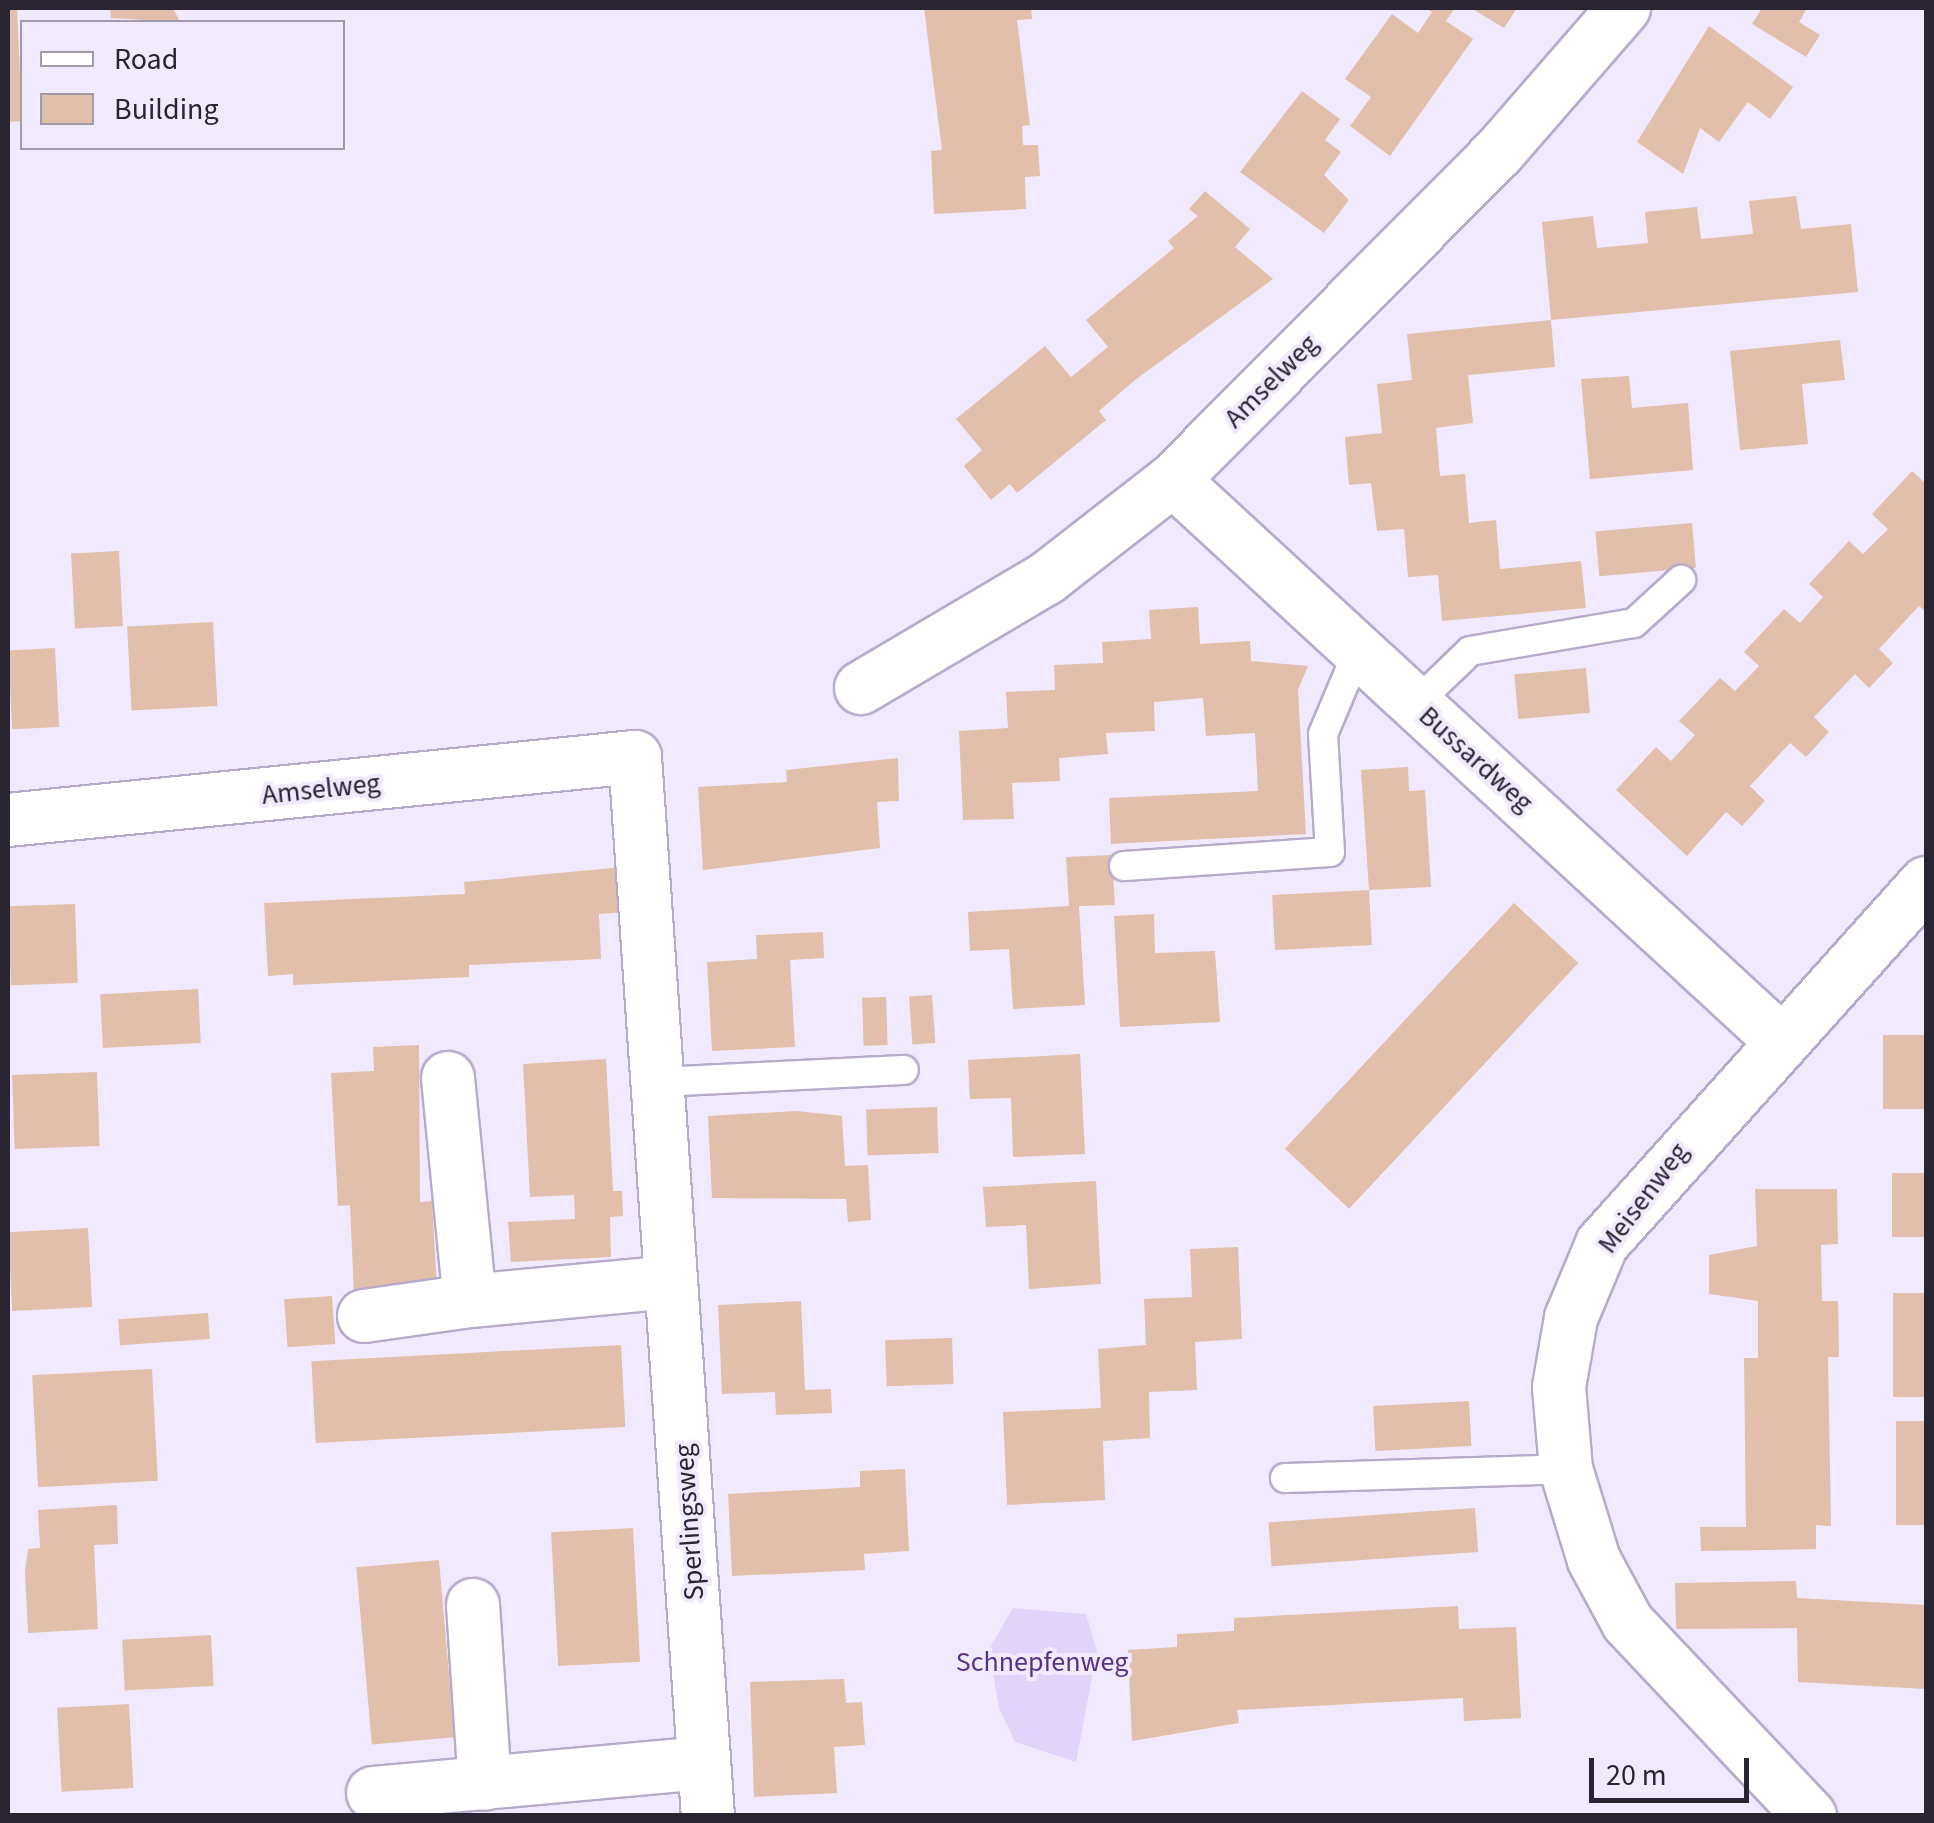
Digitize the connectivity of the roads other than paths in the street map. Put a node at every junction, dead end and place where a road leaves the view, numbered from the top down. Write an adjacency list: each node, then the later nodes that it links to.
1 (1624, 8): 2 (street, Amselweg)
2 (1173, 480): 4 (street, Bussardweg); 5 (street, Amselweg)
3 (1681, 580): 6 (lane)
4 (1358, 651): 6 (street, Bussardweg); 9 (lane)
5 (861, 688)
6 (1415, 704): 11 (street, Bussardweg)
7 (635, 757): 8 (street, Amselweg); 14 (street, Sperlingsweg)
8 (8, 820)
9 (1124, 866)
10 (1926, 882): 11 (street, Meisenweg)
11 (1779, 1040): 18 (street, Meisenweg)
12 (904, 1070): 14 (lane)
13 (448, 1078): 16 (street)
14 (658, 1082): 15 (street, Sperlingsweg)
15 (670, 1282): 16 (street); 21 (street, Sperlingsweg)
16 (470, 1301): 17 (street)
17 (364, 1316)
18 (1566, 1469): 19 (lane); 25 (street, Meisenweg)
19 (1285, 1478)
20 (473, 1604): 22 (street)
21 (704, 1764): 22 (street); 24 (street, Sperlingsweg)
22 (485, 1784): 23 (street)
23 (373, 1794)
24 (708, 1816)
25 (1810, 1816)

